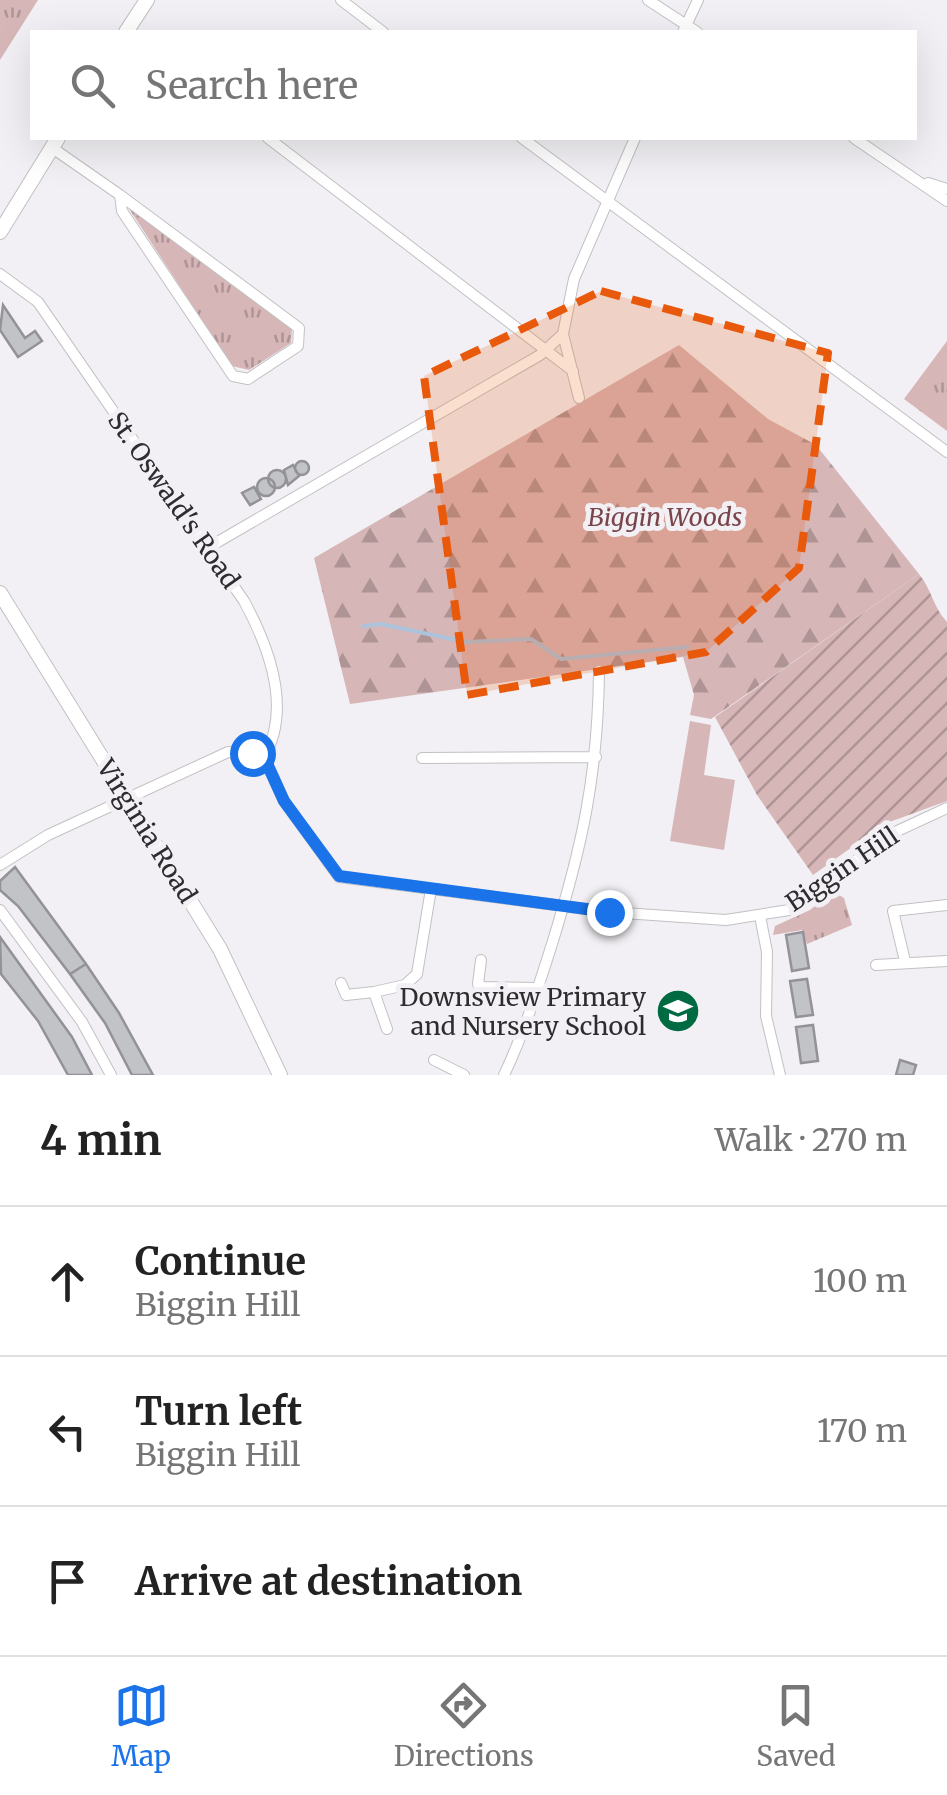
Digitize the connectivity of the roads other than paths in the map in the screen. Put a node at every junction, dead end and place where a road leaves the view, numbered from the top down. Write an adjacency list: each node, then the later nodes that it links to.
1 (148, 0): 6 (street)
2 (340, 0): 7 (street)
3 (648, 0): 5 (street)
4 (698, 0): 5 (street)
5 (685, 29)
6 (129, 30)
7 (381, 30)
8 (271, 140): 21 (street)
9 (525, 140): 16 (street)
10 (634, 140): 16 (street)
11 (857, 140): 13 (street)
12 (55, 142): 15 (street); 18 (street)
13 (918, 180): 14 (street); 17 (street)
14 (947, 189)
15 (120, 195): 15 (street)
16 (607, 199): 20 (street); 24 (street)
17 (947, 201)
18 (0, 232)
19 (0, 274): 25 (street, St. Oswald's Road)
20 (563, 334): 21 (street); 22 (street)
21 (547, 350): 22 (street); 25 (street)
22 (573, 371): 23 (street)
23 (579, 398)
24 (947, 452)
25 (209, 547): 28 (street, St. Oswald's Road)
26 (0, 593): 31 (street, Virginia Road)
27 (599, 672): 29 (street)
28 (264, 757): 31 (street); 34 (street, Biggin Hill)
29 (596, 757): 30 (street); 35 (street)
30 (422, 758)
31 (127, 798): 33 (street); 49 (street, Virginia Road)
32 (947, 808): 38 (street, Biggin Hill)
33 (0, 866)
34 (430, 889): 35 (street, Biggin Hill); 45 (street)
35 (564, 906): 38 (street, Biggin Hill); 44 (street)
36 (947, 906): 40 (street)
37 (0, 910): 48 (street)
38 (760, 916): 52 (street)
39 (480, 960): 44 (street)
40 (905, 961): 41 (street); 42 (street)
41 (947, 961)
42 (876, 965)
43 (341, 982): 45 (street)
44 (538, 988): 51 (street)
45 (374, 992): 46 (street)
46 (386, 1028)
47 (434, 1060): 50 (street)
48 (111, 1075)
49 (280, 1075)
50 (464, 1075)
51 (504, 1075)
52 (780, 1075)

